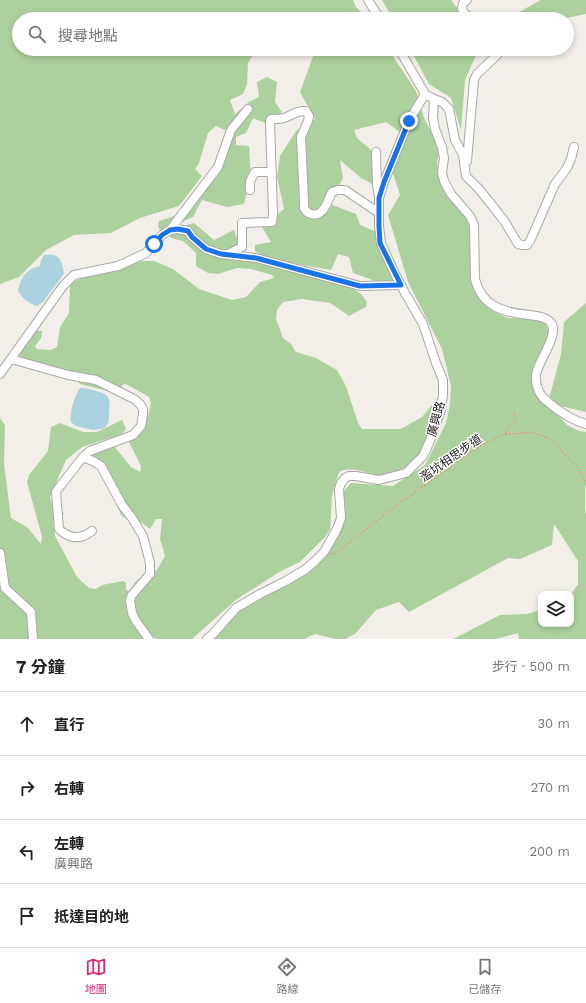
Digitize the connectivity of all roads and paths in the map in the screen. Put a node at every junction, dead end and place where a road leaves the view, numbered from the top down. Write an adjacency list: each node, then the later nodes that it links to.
1 (368, 0): 3 (street)
2 (467, 0): 4 (street)
3 (376, 12)
4 (464, 12)
5 (402, 56): 7 (street)
6 (496, 56): 13 (street)
7 (425, 94): 8 (street); 15 (street, 廣興路)
8 (434, 99): 13 (street); 23 (street)
9 (248, 108): 17 (street)
10 (574, 147): 13 (street)
11 (376, 152): 15 (street)
12 (272, 172): 14 (street); 16 (street); 18 (street)
13 (466, 176)
14 (250, 190)
15 (379, 196): 16 (street, 廣興路)
16 (379, 213): 19 (street, 廣興路)
17 (170, 230): 18 (street); 20 (street)
18 (227, 255): 19 (street)
19 (401, 285): 29 (street, 廣興路)
20 (11, 359): 21 (street); 25 (street)
21 (0, 374)
22 (514, 411): 24 (path)
23 (586, 424)
24 (506, 434): 26 (path, 濫坑相思步道); 29 (path, 濫坑相思步道)
25 (83, 457): 27 (street); 31 (street)
26 (586, 484)
27 (92, 531)
28 (0, 553): 30 (street)
29 (321, 555): 32 (street, 廣興路)
30 (33, 639)
31 (149, 639)
32 (207, 639)

